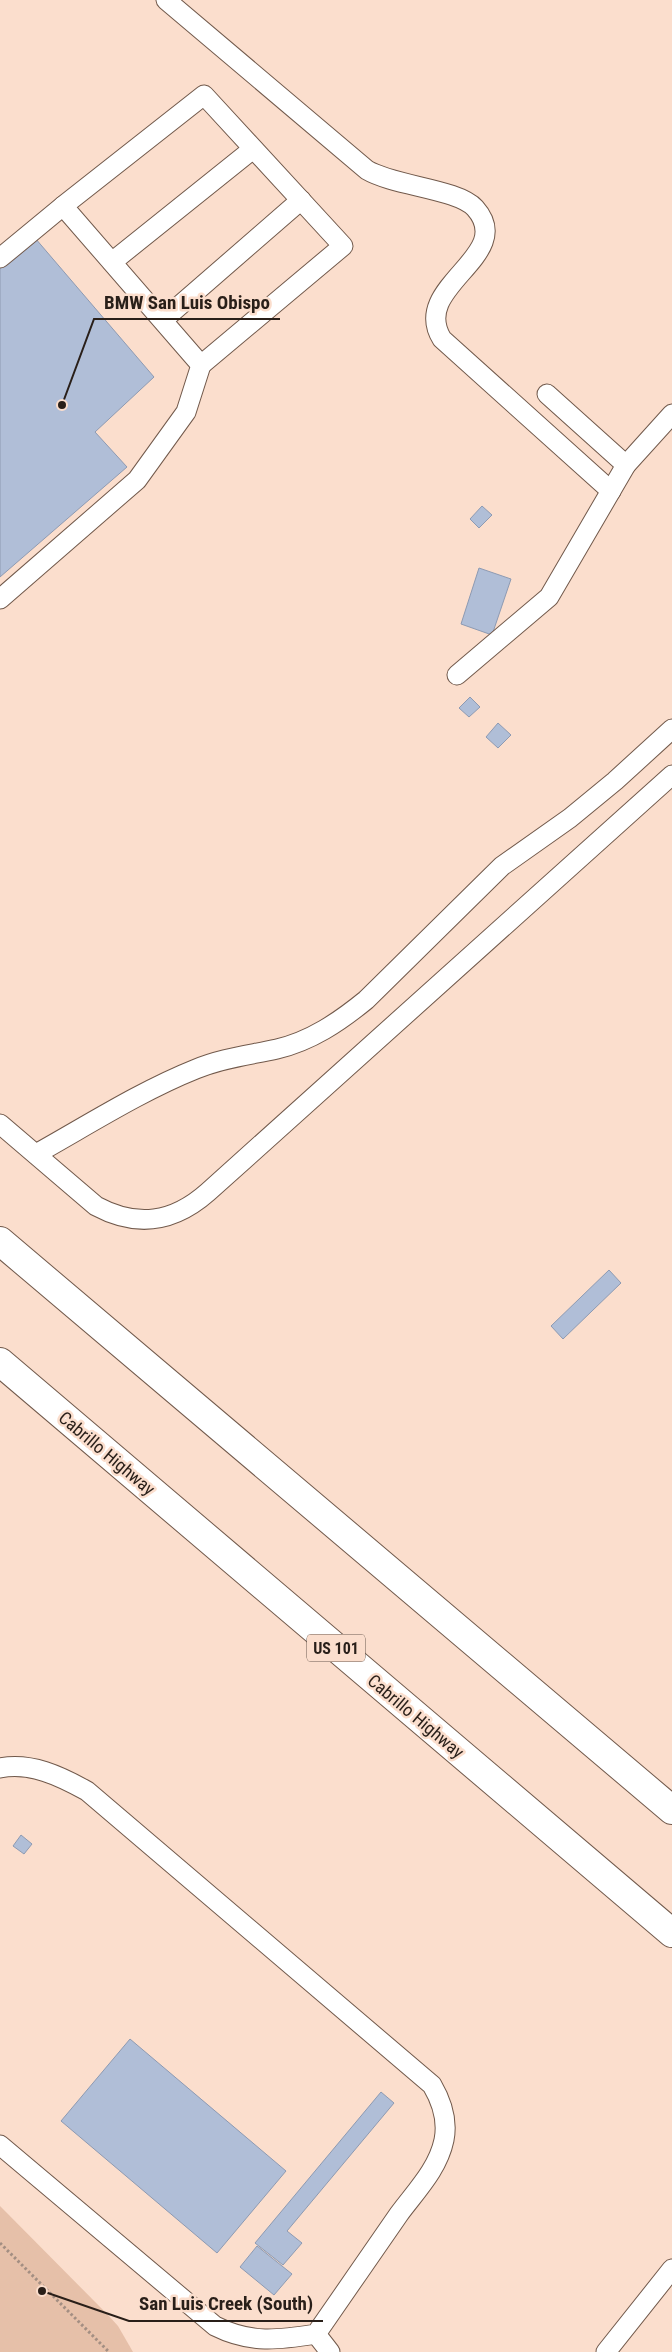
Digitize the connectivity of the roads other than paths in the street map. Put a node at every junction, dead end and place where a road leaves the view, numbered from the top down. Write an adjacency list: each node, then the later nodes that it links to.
1 (166, 0): 12 (lane)
2 (253, 149): 3 (lane); 4 (lane); 6 (lane)
3 (301, 200): 7 (lane); 8 (lane)
4 (63, 206): 5 (lane); 6 (lane)
5 (0, 258)
6 (112, 262): 7 (lane)
7 (163, 320): 8 (lane)
8 (201, 365): 13 (lane)
9 (547, 394): 11 (lane)
10 (672, 414): 11 (lane)
11 (626, 465): 12 (lane)
12 (611, 491): 14 (lane)
13 (0, 599)
14 (457, 675)
15 (672, 729): 18 (lane)
16 (672, 775): 18 (lane)
17 (0, 1124): 18 (lane)
18 (36, 1154)
19 (0, 1241): 22 (highway)
20 (0, 1362): 23 (highway, Cabrillo Highway / US 101)
21 (0, 1768): 26 (lane)
22 (672, 1810)
23 (672, 1933)
24 (0, 2145): 26 (lane)
25 (672, 2269): 28 (lane)
26 (316, 2334): 27 (lane)
27 (330, 2352)
28 (606, 2352)

